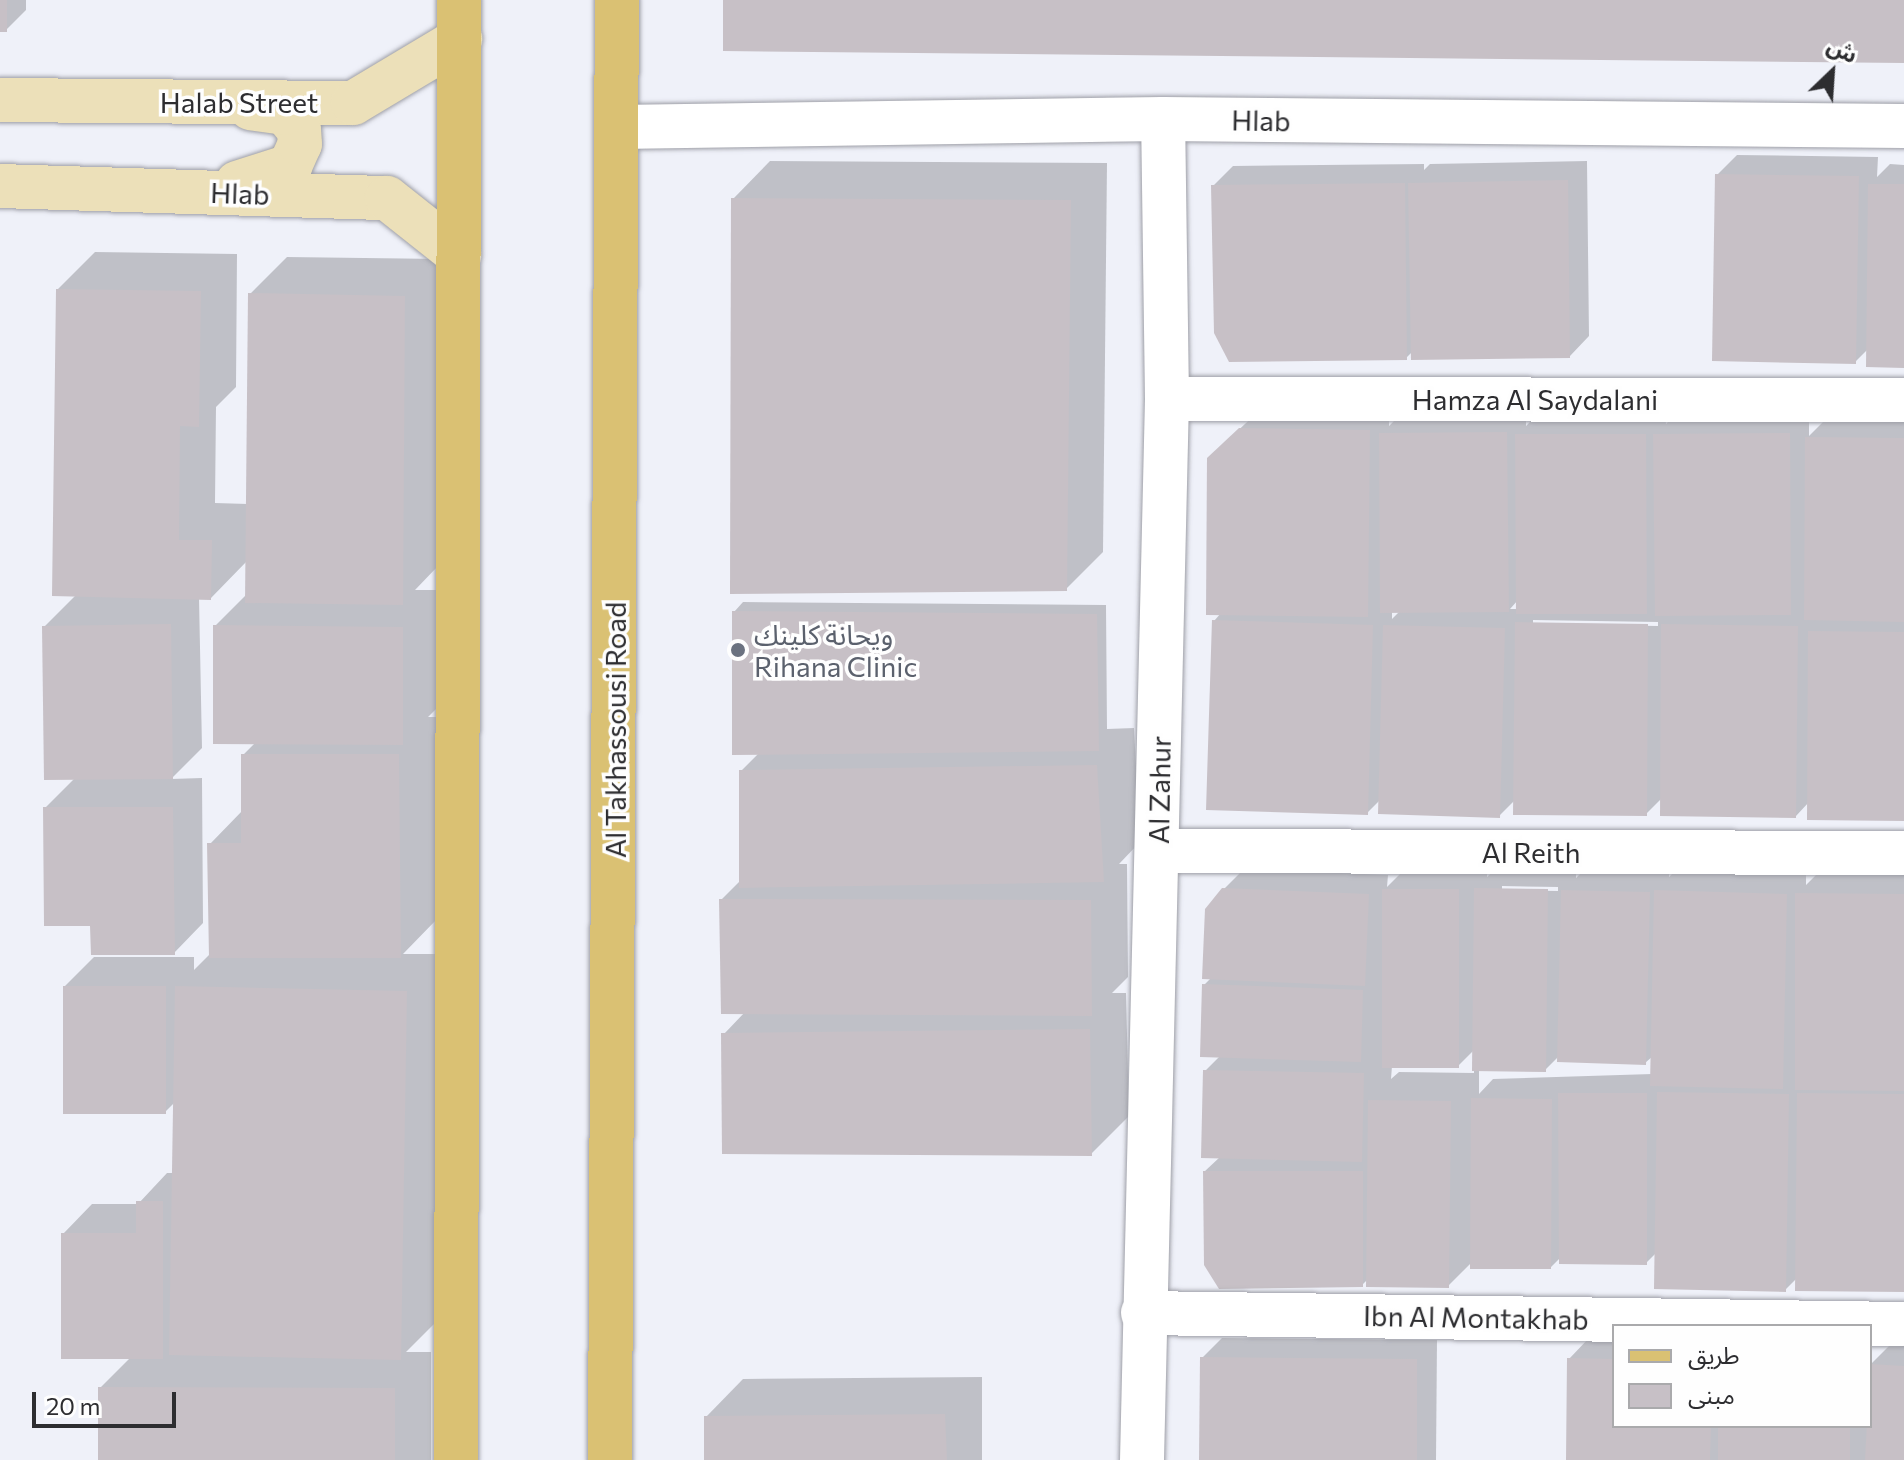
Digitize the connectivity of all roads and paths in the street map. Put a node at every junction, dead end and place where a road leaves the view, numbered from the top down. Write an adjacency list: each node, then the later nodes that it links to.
1 (617, 0): 7 (main road, Al Takhassousi Road)
2 (460, 20): 4 (street, Halab Street); 10 (main road)
3 (0, 100): 4 (street, Halab Street)
4 (195, 101): 9 (street)
5 (1163, 119): 6 (street, Hlab); 7 (street, Hlab); 11 (street, Al Zahur)
6 (1904, 126)
7 (618, 127): 18 (main road, Al Takhassousi Road)
8 (0, 186): 9 (street, Hlab)
9 (195, 192): 10 (street, Hlab)
10 (459, 255): 17 (main road)
11 (1167, 399): 12 (street, Hamza Al Saydalani); 13 (street, Al Zahur)
12 (1904, 400)
13 (1157, 851): 14 (street, Al Reith); 15 (street, Al Zahur)
14 (1904, 853)
15 (1143, 1313): 16 (street, Ibn Al Montakhab); 19 (street, Al Zahur)
16 (1904, 1324)
17 (456, 1460)
18 (610, 1460)
19 (1142, 1460)

